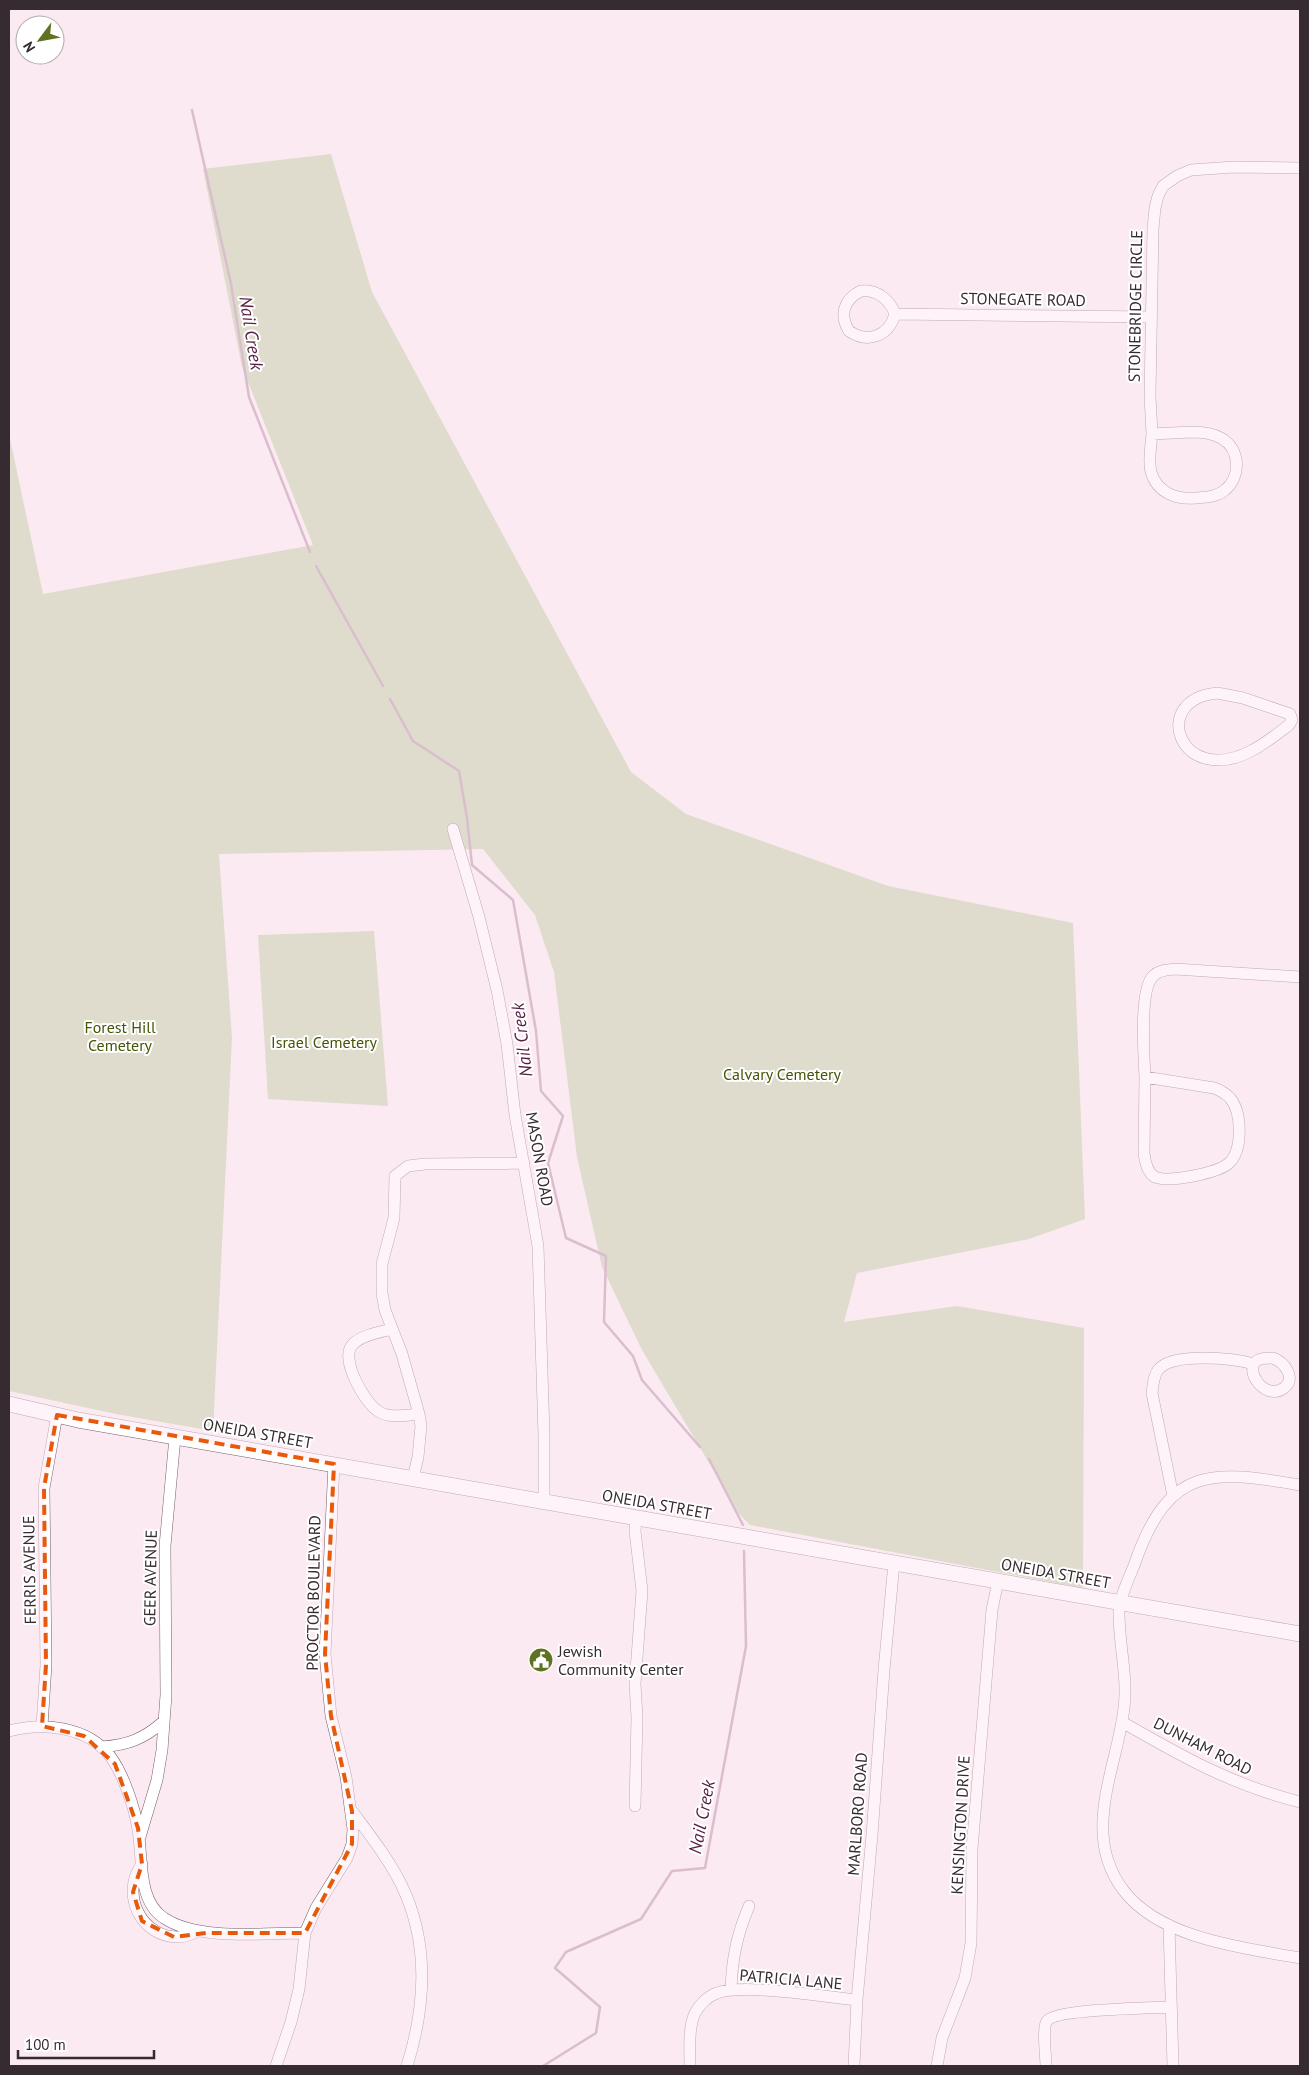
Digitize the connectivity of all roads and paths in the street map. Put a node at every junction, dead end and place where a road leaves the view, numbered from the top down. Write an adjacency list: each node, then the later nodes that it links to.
1 (1300, 168): 3 (street, STONEBRIDGE CIRCLE)
2 (895, 314): 2 (street); 3 (street, STONEGATE ROAD)
3 (1151, 317): 4 (street, STONEBRIDGE CIRCLE)
4 (1152, 434): 4 (street, STONEBRIDGE CIRCLE)
5 (1296, 714): 5 (street)
6 (453, 829): 9 (street, MASON ROAD)
7 (1300, 977): 8 (street)
8 (1144, 1077): 8 (street)
9 (524, 1163): 10 (street); 20 (street, MASON ROAD)
10 (392, 1328): 13 (street); 13 (street)
11 (1254, 1364): 19 (street)
12 (9, 1404): 14 (street, ONEIDA STREET)
13 (419, 1414): 17 (street)
14 (58, 1415): 15 (street, ONEIDA STREET); 28 (street, FERRIS AVENUE)
15 (175, 1437): 16 (street, ONEIDA STREET); 26 (street, GEER AVENUE)
16 (334, 1464): 17 (street, ONEIDA STREET); 33 (street, PROCTOR BOULEVARD)
17 (413, 1478): 20 (street, ONEIDA STREET)
18 (1300, 1485): 19 (street)
19 (1173, 1496): 24 (street)
20 (544, 1501): 21 (street, ONEIDA STREET)
21 (636, 1518): 22 (street, ONEIDA STREET); 32 (street)
22 (894, 1564): 23 (street, ONEIDA STREET); 42 (street, MARLBORO ROAD)
23 (998, 1581): 24 (street, ONEIDA STREET); 48 (street, KENSINGTON DRIVE)
24 (1121, 1602): 25 (street, ONEIDA STREET); 27 (street)
25 (1300, 1634)
26 (164, 1721): 30 (street); 34 (street, GEER AVENUE)
27 (1122, 1722): 31 (street, DUNHAM ROAD); 37 (street)
28 (42, 1726): 29 (street); 30 (street)
29 (9, 1731)
30 (101, 1747): 34 (street)
31 (1300, 1802)
32 (636, 1806)
33 (352, 1811): 39 (street, PROCTOR BOULEVARD); 45 (street, PROCTOR BOULEVARD)
34 (139, 1842): 35 (street)
35 (142, 1864): 38 (street); 38 (street)
36 (748, 1906): 41 (street)
37 (1169, 1925): 40 (street); 43 (street)
38 (198, 1931): 39 (street)
39 (305, 1933): 44 (street, PROCTOR BOULEVARD)
40 (1300, 1958)
41 (731, 1990): 42 (street, PATRICIA LANE); 46 (street, PATRICIA LANE)
42 (857, 2000): 47 (street, MARLBORO ROAD)
43 (1171, 2007): 49 (street); 50 (street)
44 (276, 2066)
45 (408, 2066)
46 (690, 2066)
47 (854, 2066)
48 (937, 2066)
49 (1046, 2066)
50 (1173, 2066)

